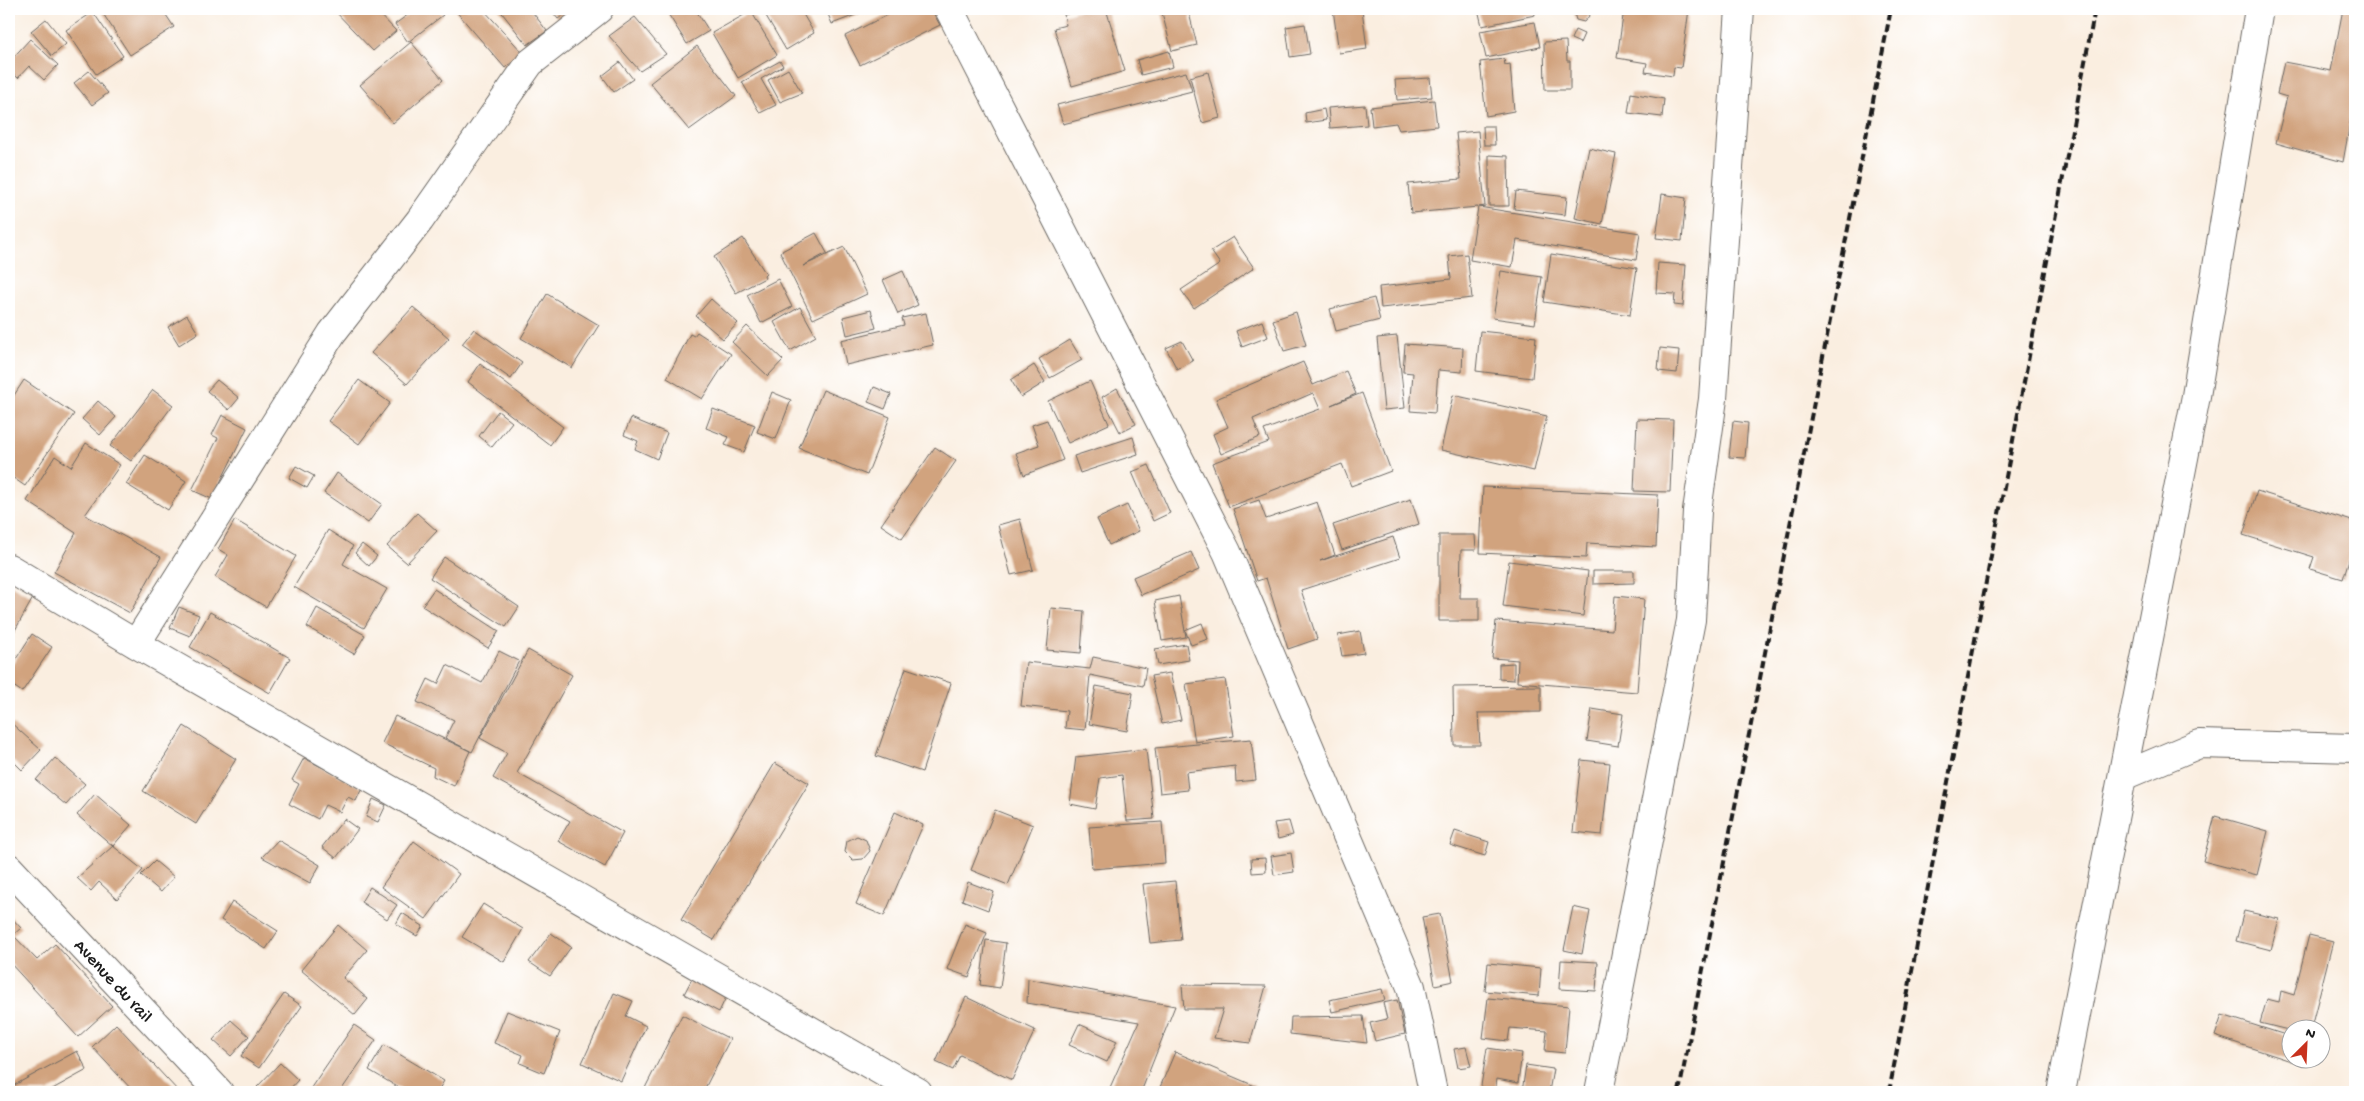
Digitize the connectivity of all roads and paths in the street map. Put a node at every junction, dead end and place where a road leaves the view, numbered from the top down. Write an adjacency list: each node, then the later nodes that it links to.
1 (599, 9): 6 (street)
2 (949, 9): 12 (street)
3 (1740, 9): 13 (street)
4 (2258, 9): 8 (street)
5 (9, 568): 6 (street)
6 (136, 644): 11 (street)
7 (2355, 748): 8 (street)
8 (2123, 776): 14 (street)
9 (9, 868): 10 (street, Avenue du rail)
10 (218, 1092)
11 (918, 1092)
12 (1433, 1092)
13 (1598, 1092)
14 (2061, 1092)

